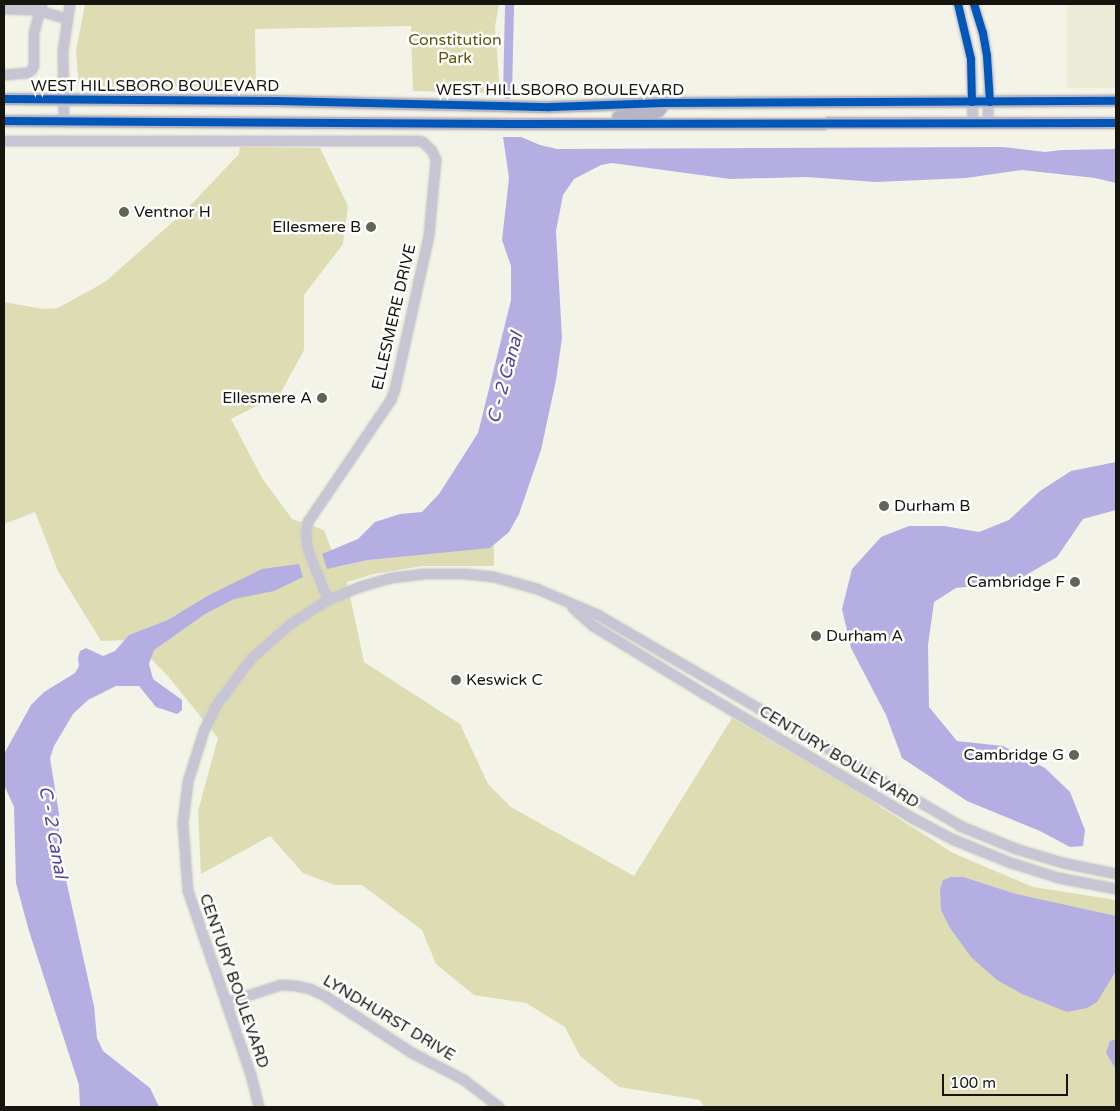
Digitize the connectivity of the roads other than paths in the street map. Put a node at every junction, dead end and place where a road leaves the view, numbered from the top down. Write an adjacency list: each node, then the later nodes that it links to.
1 (70, 4): 6 (street)
2 (958, 4): 11 (street)
3 (974, 4): 12 (street)
4 (41, 7): 5 (street); 6 (street); 7 (street)
5 (4, 9)
6 (67, 19): 9 (street)
7 (4, 75)
8 (4, 99): 9 (main road, WEST HILLSBORO BOULEVARD)
9 (64, 99): 13 (main road, WEST HILLSBORO BOULEVARD); 15 (street)
10 (1116, 101): 12 (main road, WEST HILLSBORO BOULEVARD)
11 (972, 102): 12 (main road, WEST HILLSBORO BOULEVARD); 13 (main road, WEST HILLSBORO BOULEVARD); 18 (street)
12 (990, 102): 19 (street)
13 (665, 103): 17 (main road)
14 (4, 121): 15 (main road, WEST HILLSBORO BOULEVARD)
15 (64, 121): 17 (main road, WEST HILLSBORO BOULEVARD)
16 (1116, 122): 19 (main road, WEST HILLSBORO BOULEVARD)
17 (610, 124): 18 (main road, WEST HILLSBORO BOULEVARD)
18 (973, 124): 19 (main road, WEST HILLSBORO BOULEVARD)
19 (988, 124)
20 (4, 141): 21 (street, ELLESMERE DRIVE)
21 (328, 600): 22 (street, CENTURY BOULEVARD); 25 (street, CENTURY BOULEVARD)
22 (569, 604): 23 (street, CENTURY BOULEVARD); 24 (street, CENTURY BOULEVARD)
23 (1116, 874)
24 (1116, 889)
25 (226, 1003): 26 (street, CENTURY BOULEVARD); 27 (street, LYNDHURST DRIVE)
26 (259, 1107)
27 (499, 1107)

